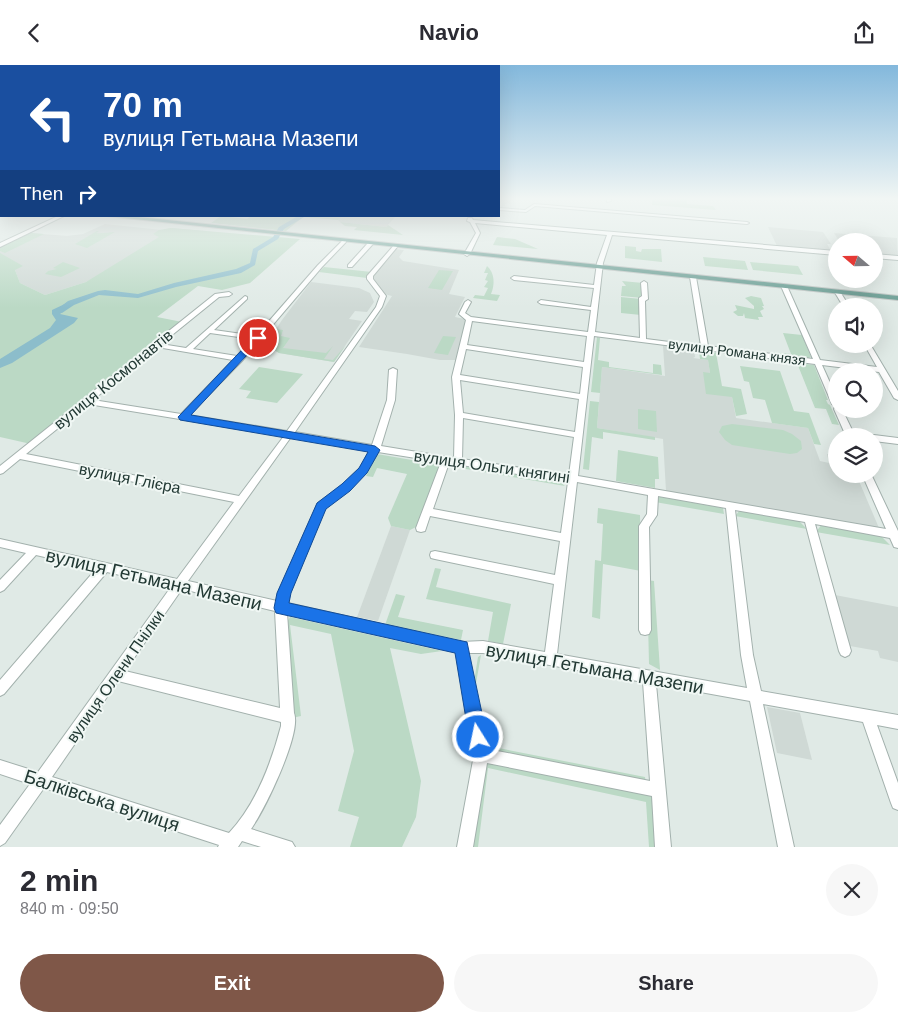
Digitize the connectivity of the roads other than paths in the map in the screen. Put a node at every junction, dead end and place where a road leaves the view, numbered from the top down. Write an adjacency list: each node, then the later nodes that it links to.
1 (20, 235): 8 (street)
2 (296, 235): 6 (main road)
3 (477, 235): 11 (street)
4 (609, 235): 15 (street)
5 (638, 235): 10 (street)
6 (344, 241): 7 (main road); 32 (street)
7 (370, 244): 9 (main road); 14 (street)
8 (0, 245)
9 (395, 246): 11 (main road); 52 (street, вулиця Олени Пчілки)
10 (828, 252)
11 (467, 254): 15 (main road)
12 (883, 257): 13 (street)
13 (898, 258)
14 (350, 266)
15 (600, 267): 16 (main road); 20 (street)
16 (693, 277): 19 (main road); 36 (street)
17 (514, 278): 20 (street)
18 (644, 283): 33 (street)
19 (784, 286): 21 (main road); 39 (street)
20 (597, 287): 28 (street)
21 (837, 291): 23 (main road); 25 (street)
22 (229, 294): 34 (street, вулиця Космонавтів)
23 (898, 297)
24 (245, 298): 30 (street, вулиця Космонавтів)
25 (841, 298)
26 (468, 303): 29 (street)
27 (541, 303): 28 (street)
28 (594, 309): 31 (street)
29 (469, 319): 31 (street); 35 (street)
30 (210, 331): 32 (street); 37 (street, вулиця Космонавтів)
31 (591, 334): 33 (street, вулиця Романа князя); 41 (street)
32 (258, 338): 38 (street)
33 (643, 341): 36 (street, вулиця Романа князя)
34 (155, 345): 37 (street); 48 (street, вулиця Космонавтів)
35 (464, 347): 41 (street); 44 (street)
36 (705, 348): 39 (street, вулиця Романа князя)
37 (188, 350): 38 (street)
38 (239, 359): 50 (street)
39 (818, 362): 40 (street, вулиця Романа князя); 45 (street)
40 (828, 363)
41 (587, 365): 46 (street)
42 (393, 370): 55 (street)
43 (883, 372): 47 (street)
44 (456, 377): 46 (street); 49 (street)
45 (828, 385)
46 (583, 397): 51 (street)
47 (898, 398)
48 (85, 401): 50 (street, вулиця Ольги княгині); 56 (street, вулиця Космонавтів)
49 (458, 415): 51 (street); 58 (street)
50 (183, 417): 52 (street, вулиця Ольги княгині)
51 (578, 435): 60 (street)
52 (288, 436): 55 (street, вулиця Ольги княгині); 63 (street, вулиця Олени Пчілки)
53 (883, 439): 54 (street)
54 (898, 441)
55 (375, 450): 57 (street, вулиця Ольги княгині); 77 (street)
56 (19, 456): 59 (street, вулиця Космонавтів); 63 (street, вулиця Глієра)
57 (446, 461): 58 (street, вулиця Ольги княгині); 65 (street)
58 (458, 462): 60 (street, вулиця Ольги княгині)
59 (0, 471)
60 (573, 477): 62 (street, вулиця Ольги княгині); 69 (street)
61 (871, 483): 68 (street)
62 (653, 492): 64 (street, вулиця Ольги княгині); 78 (street)
63 (240, 501): 75 (street, вулиця Олени Пчілки)
64 (730, 505): 66 (street, вулиця Ольги княгині); 85 (street)
65 (427, 512): 67 (street); 69 (street)
66 (809, 519): 68 (street, вулиця Ольги княгині); 80 (street)
67 (421, 528)
68 (897, 538)
69 (565, 539): 74 (street)
70 (0, 543): 71 (street, вулиця Гетьмана Мазепи)
71 (34, 551): 73 (street, вулиця Гетьмана Мазепи); 76 (street)
72 (436, 555): 74 (street)
73 (105, 566): 75 (street, вулиця Гетьмана Мазепи); 84 (street)
74 (560, 581): 81 (street)
75 (180, 583): 77 (street, вулиця Гетьмана Мазепи); 82 (street, вулиця Олени Пчілки)
76 (0, 587)
77 (281, 608): 79 (street, вулиця Гетьмана Мазепи); 86 (street)
78 (645, 630)
79 (462, 648): 81 (street, вулиця Гетьмана Мазепи); 89 (street)
80 (845, 651)
81 (550, 659): 83 (street, вулиця Гетьмана Мазепи)
82 (116, 675): 86 (street); 91 (street, вулиця Олени Пчілки)
83 (649, 677): 85 (street, вулиця Гетьмана Мазепи); 92 (street)
84 (0, 690)
85 (754, 695): 87 (street, вулиця Гетьмана Мазепи); 99 (street)
86 (289, 717): 95 (street)
87 (868, 717): 88 (street, вулиця Гетьмана Мазепи); 93 (street)
88 (898, 722)
89 (481, 755): 92 (street); 97 (street)
90 (0, 767): 91 (street, Балківська вулиця)
91 (42, 780): 94 (street, вулиця Олени Пчілки); 95 (street, Балківська вулиця)
92 (659, 790): 98 (street)
93 (898, 803)
94 (0, 838)
95 (232, 841): 96 (street, Балківська вулиця)
96 (287, 847)
97 (465, 847)
98 (663, 847)
99 (786, 847)

